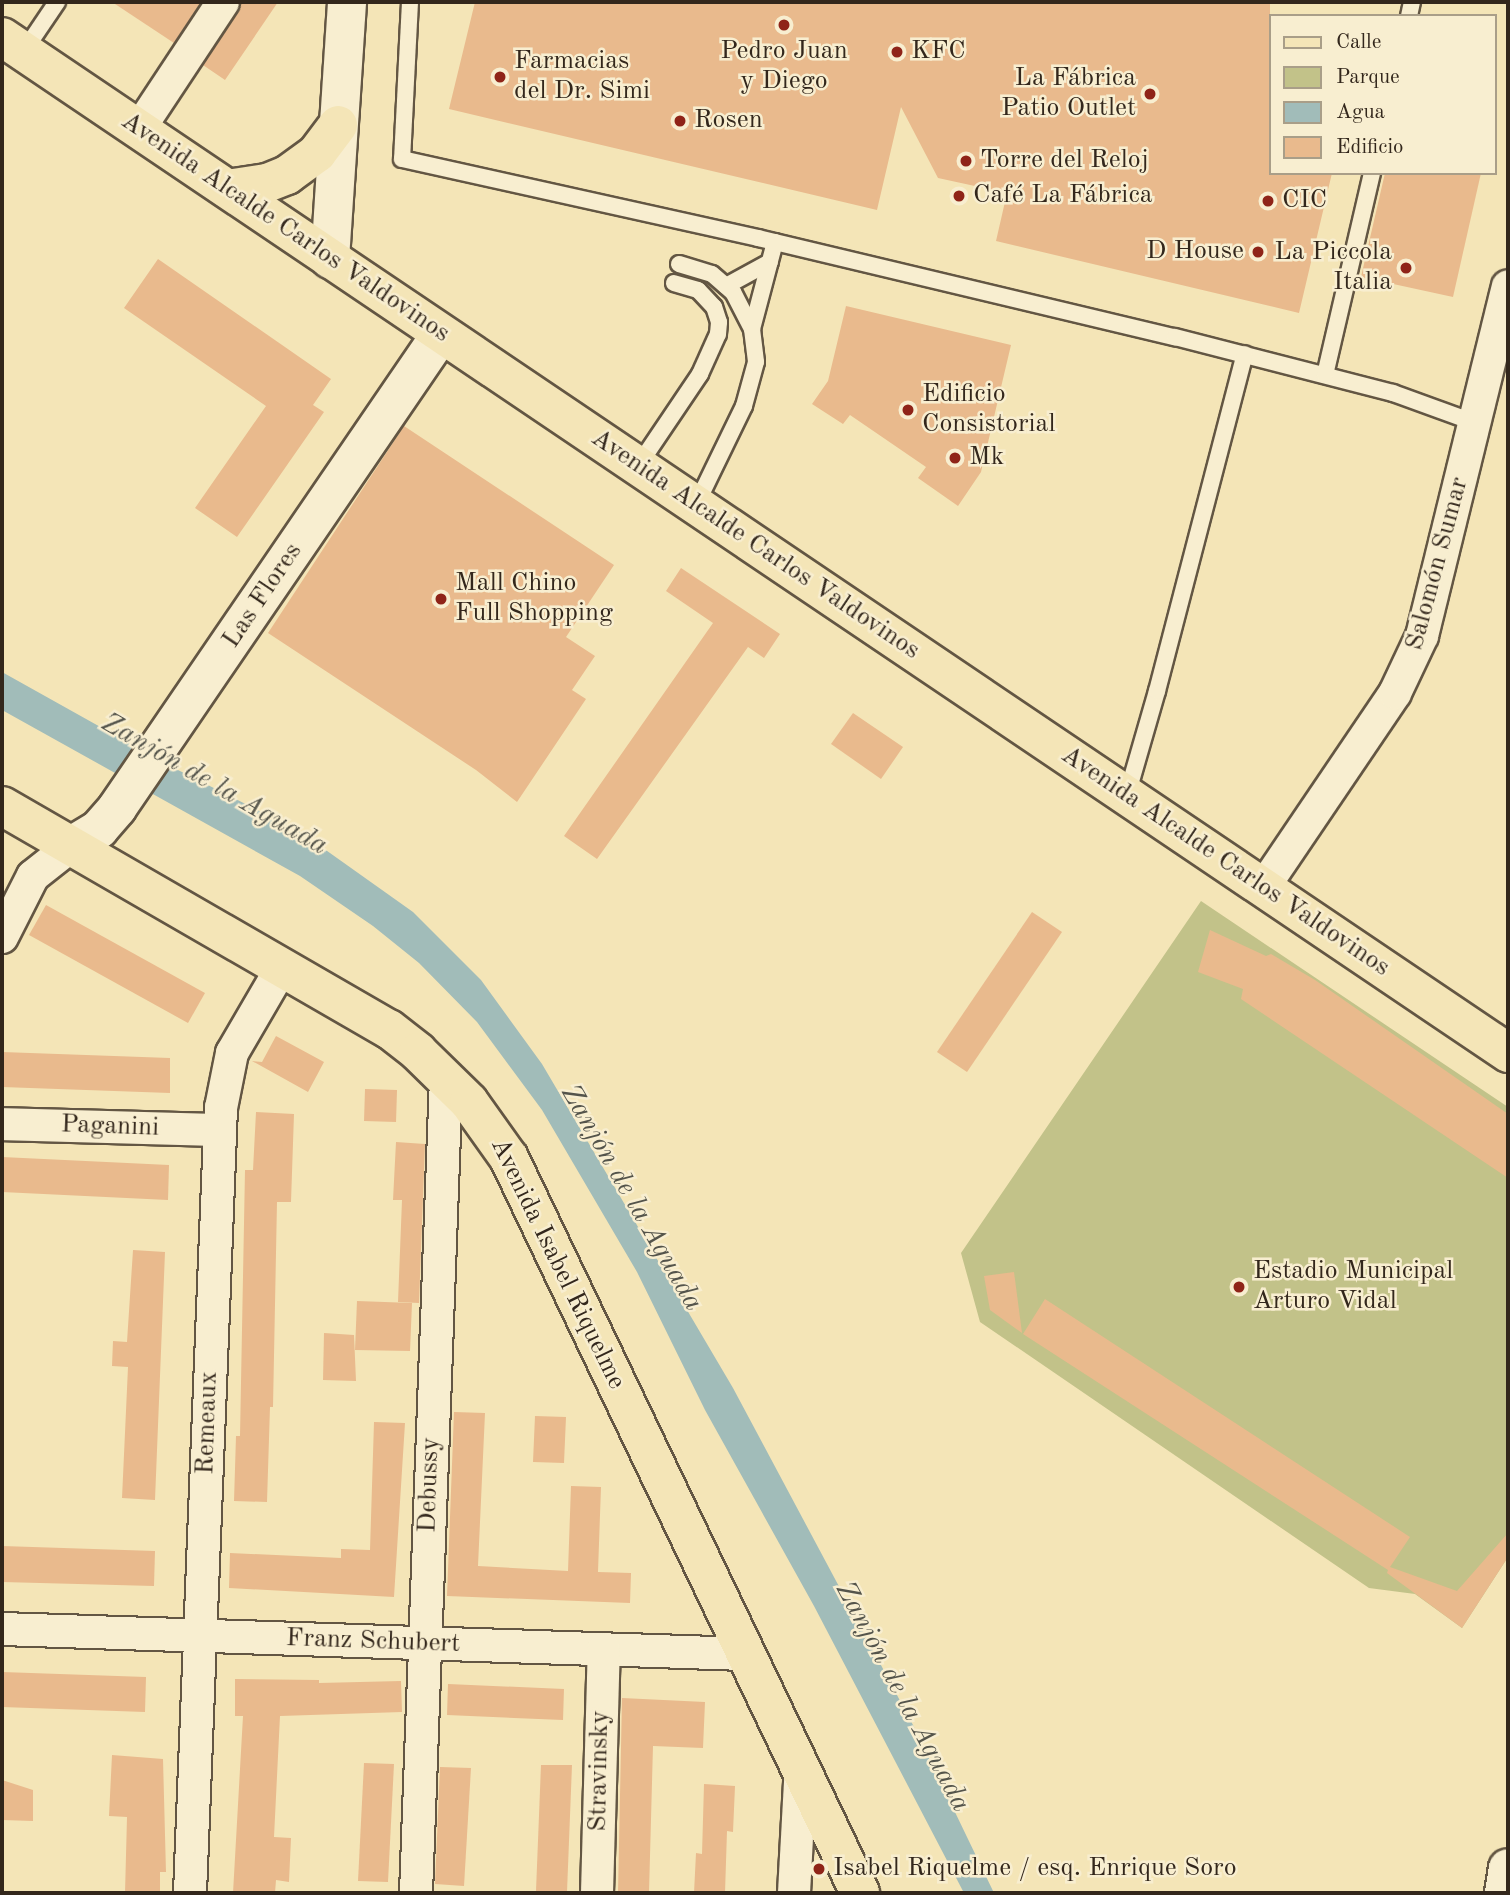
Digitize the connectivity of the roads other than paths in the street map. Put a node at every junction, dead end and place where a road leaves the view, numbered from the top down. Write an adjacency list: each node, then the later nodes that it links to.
1 (57, 2): 5 (lane)
2 (222, 2): 7 (street)
3 (347, 2): 6 (street)
4 (410, 2): 10 (lane)
5 (13, 44): 7 (main road, Avenida Alcalde Carlos Valdovinos)
6 (338, 125): 9 (main road); 11 (street)
7 (139, 129): 9 (main road, Avenida Alcalde Carlos Valdovinos)
8 (1372, 175): 20 (lane)
9 (228, 189): 11 (main road, Avenida Alcalde Carlos Valdovinos)
10 (775, 242): 12 (lane); 19 (lane)
11 (330, 259): 18 (main road, Avenida Alcalde Carlos Valdovinos)
12 (769, 262): 15 (lane); 17 (lane)
13 (680, 264): 15 (lane)
14 (674, 283): 23 (lane)
15 (726, 286): 17 (lane)
16 (1508, 286): 21 (street, Salomón Sumar)
17 (752, 329): 24 (lane)
18 (442, 334): 23 (main road, Avenida Alcalde Carlos Valdovinos); 27 (street, Las Flores)
19 (1245, 354): 20 (lane); 25 (lane)
20 (1325, 375): 22 (lane)
21 (1496, 394): 22 (street, Salomón Sumar)
22 (1476, 423): 28 (street, Salomón Sumar)
23 (638, 466): 24 (main road, Avenida Alcalde Carlos Valdovinos)
24 (696, 505): 25 (main road, Avenida Alcalde Carlos Valdovinos)
25 (1126, 796): 28 (main road, Avenida Alcalde Carlos Valdovinos)
26 (2, 806): 27 (main road, Avenida Isabel Riquelme)
27 (71, 845): 29 (street); 30 (main road, Avenida Isabel Riquelme)
28 (1263, 888): 31 (main road, Avenida Alcalde Carlos Valdovinos)
29 (2, 937)
30 (282, 968): 32 (main road, Avenida Isabel Riquelme); 34 (street, Remeaux)
31 (1508, 1053)
32 (446, 1077): 37 (street, Debussy); 39 (main road, Avenida Isabel Riquelme)
33 (2, 1124): 34 (street, Paganini)
34 (219, 1130): 36 (street, Remeaux)
35 (2, 1629): 36 (street, Franz Schubert)
36 (200, 1636): 37 (street, Franz Schubert); 42 (street, Remeaux)
37 (425, 1644): 38 (street, Franz Schubert); 43 (street, Debussy)
38 (604, 1649): 39 (street, Franz Schubert); 44 (street, Stravinsky)
39 (745, 1654): 40 (main road, Avenida Isabel Riquelme)
40 (801, 1764): 45 (street); 46 (main road, Avenida Isabel Riquelme)
41 (1508, 1868): 47 (street)
42 (190, 1893)
43 (416, 1893)
44 (597, 1893)
45 (794, 1893)
46 (860, 1893)
47 (1504, 1893)

